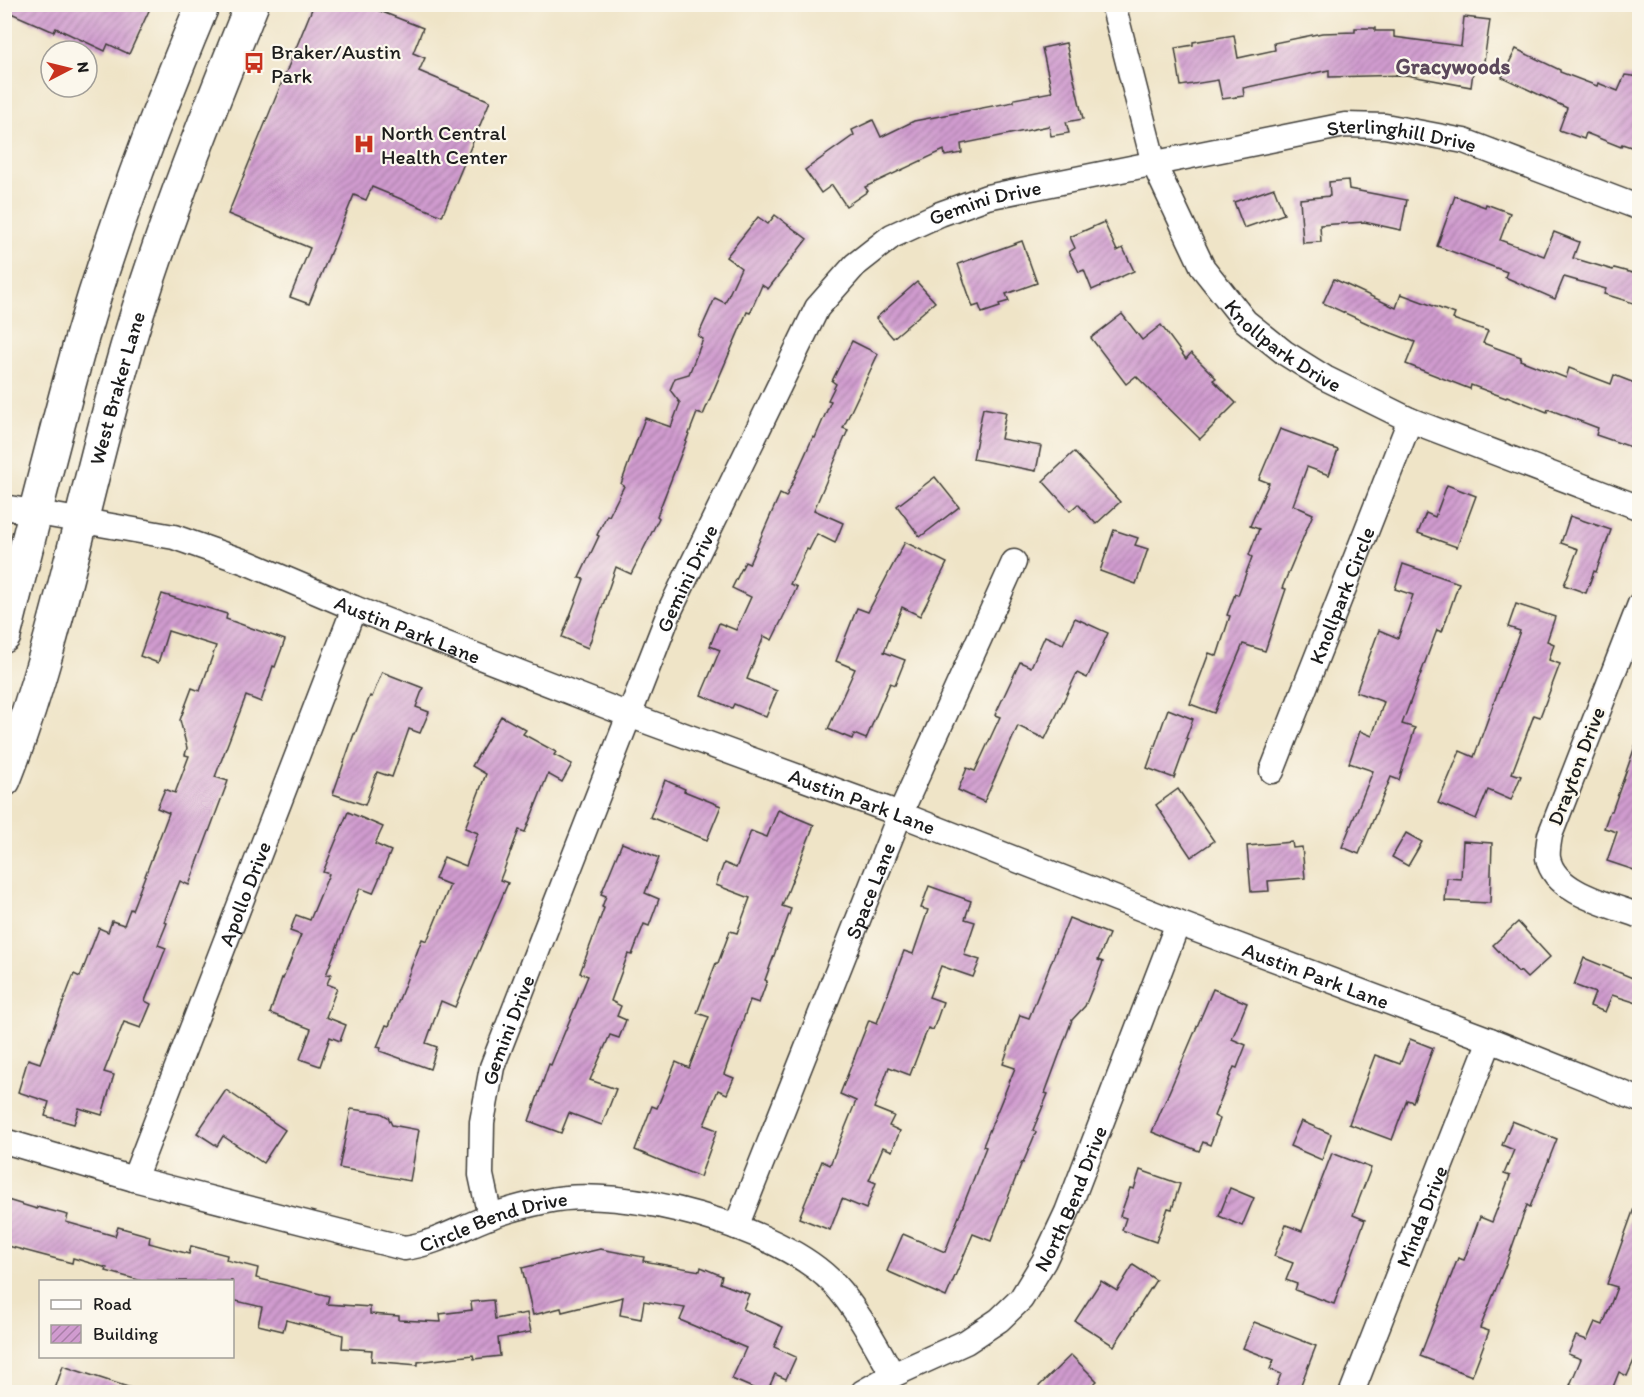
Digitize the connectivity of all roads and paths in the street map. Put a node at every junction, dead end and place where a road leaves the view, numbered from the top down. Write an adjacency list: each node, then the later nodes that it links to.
1 (203, 4): 8 (main road)
2 (252, 4): 9 (main road, West Braker Lane)
3 (1113, 4): 4 (street, Knollpark Drive)
4 (1154, 164): 5 (street, Sterlinghill Drive); 6 (street, Knollpark Drive); 14 (street, Gemini Drive)
5 (1640, 208)
6 (1410, 420): 7 (street, Knollpark Drive); 15 (street, Knollpark Circle)
7 (1640, 508)
8 (20, 510): 9 (street, Austin Park Lane); 13 (main road)
9 (81, 520): 12 (street, Austin Park Lane); 16 (main road, West Braker Lane)
10 (1014, 562): 17 (street, Space Lane)
11 (1640, 604): 18 (street, Drayton Drive)
12 (354, 608): 14 (street, Austin Park Lane); 23 (street, Apollo Drive)
13 (4, 636)
14 (629, 715): 17 (street, Austin Park Lane); 24 (street, Gemini Drive)
15 (1272, 771)
16 (4, 780)
17 (900, 814): 19 (street, Austin Park Lane); 25 (street, Space Lane)
18 (1640, 916)
19 (1178, 923): 20 (street, Austin Park Lane); 26 (street, North Bend Drive)
20 (1490, 1040): 21 (street, Austin Park Lane); 28 (street, Minda Drive)
21 (1640, 1100)
22 (4, 1142): 23 (street, Circle Bend Drive)
23 (134, 1179): 24 (street, Circle Bend Drive)
24 (490, 1216): 25 (street, Circle Bend Drive)
25 (736, 1227): 26 (street, Circle Bend Drive)
26 (893, 1375): 27 (street, North Bend Drive)
27 (863, 1392)
28 (1352, 1392)

